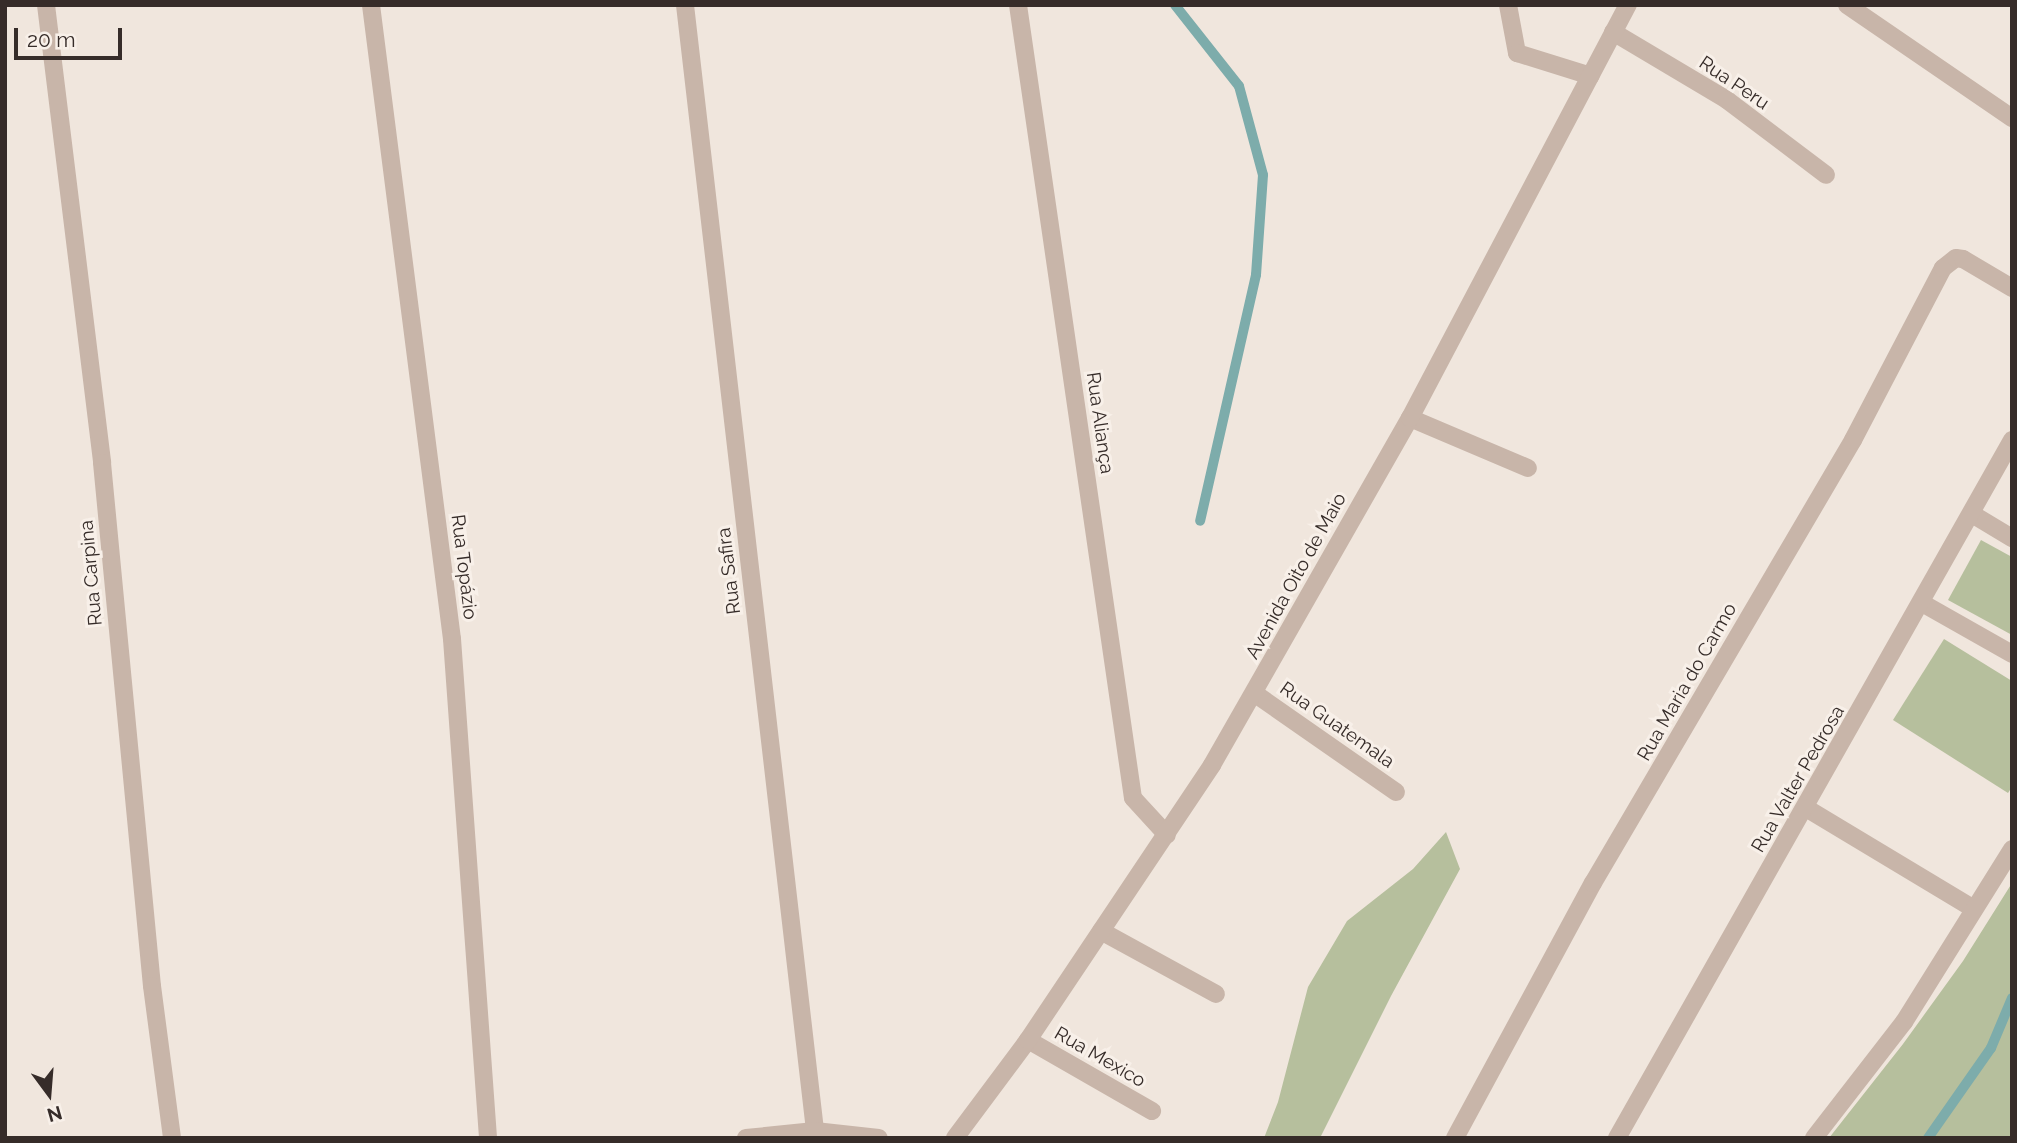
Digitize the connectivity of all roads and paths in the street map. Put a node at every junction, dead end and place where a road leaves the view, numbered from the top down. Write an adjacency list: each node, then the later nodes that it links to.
1 (46, 5): 31 (street, Rua Carpina)
2 (371, 5): 32 (street, Rua Topázio)
3 (685, 5): 30 (street, Rua Safira)
4 (1017, 5): 23 (street, Rua Aliança)
5 (1508, 5): 9 (street)
6 (1628, 5): 8 (street, Avenida Oito de Maio)
7 (1847, 5): 10 (street)
8 (1613, 32): 9 (street, Avenida Oito de Maio); 11 (street, Rua Peru)
9 (1591, 76): 13 (street, Avenida Oito de Maio)
10 (2012, 118)
11 (1826, 175)
12 (2012, 288): 36 (street, Rua Maria do Carmo)
13 (1409, 418): 15 (street); 20 (street, Avenida Oito de Maio)
14 (2012, 440): 16 (street, Rua Valter Pedrosa)
15 (1528, 468)
16 (1972, 514): 17 (street); 18 (street, Rua Valter Pedrosa)
17 (2012, 538)
18 (1922, 603): 19 (street); 22 (street, Rua Valter Pedrosa)
19 (2012, 654)
20 (1254, 693): 21 (street, Rua Guatemala); 23 (street, Avenida Oito de Maio)
21 (1396, 792)
22 (1806, 808): 25 (street); 37 (street, Rua Valter Pedrosa)
23 (1167, 835): 26 (street, Avenida Oito de Maio)
24 (2012, 849): 25 (street)
25 (1974, 909): 38 (street)
26 (1101, 931): 27 (street); 28 (street, Avenida Oito de Maio)
27 (1216, 995)
28 (1028, 1040): 29 (street, Rua Mexico); 35 (street, Avenida Oito de Maio)
29 (1152, 1111)
30 (815, 1131): 33 (street); 34 (street)
31 (172, 1138)
32 (488, 1138)
33 (746, 1138)
34 (879, 1138)
35 (955, 1138)
36 (1455, 1138)
37 (1617, 1138)
38 (1814, 1138)

